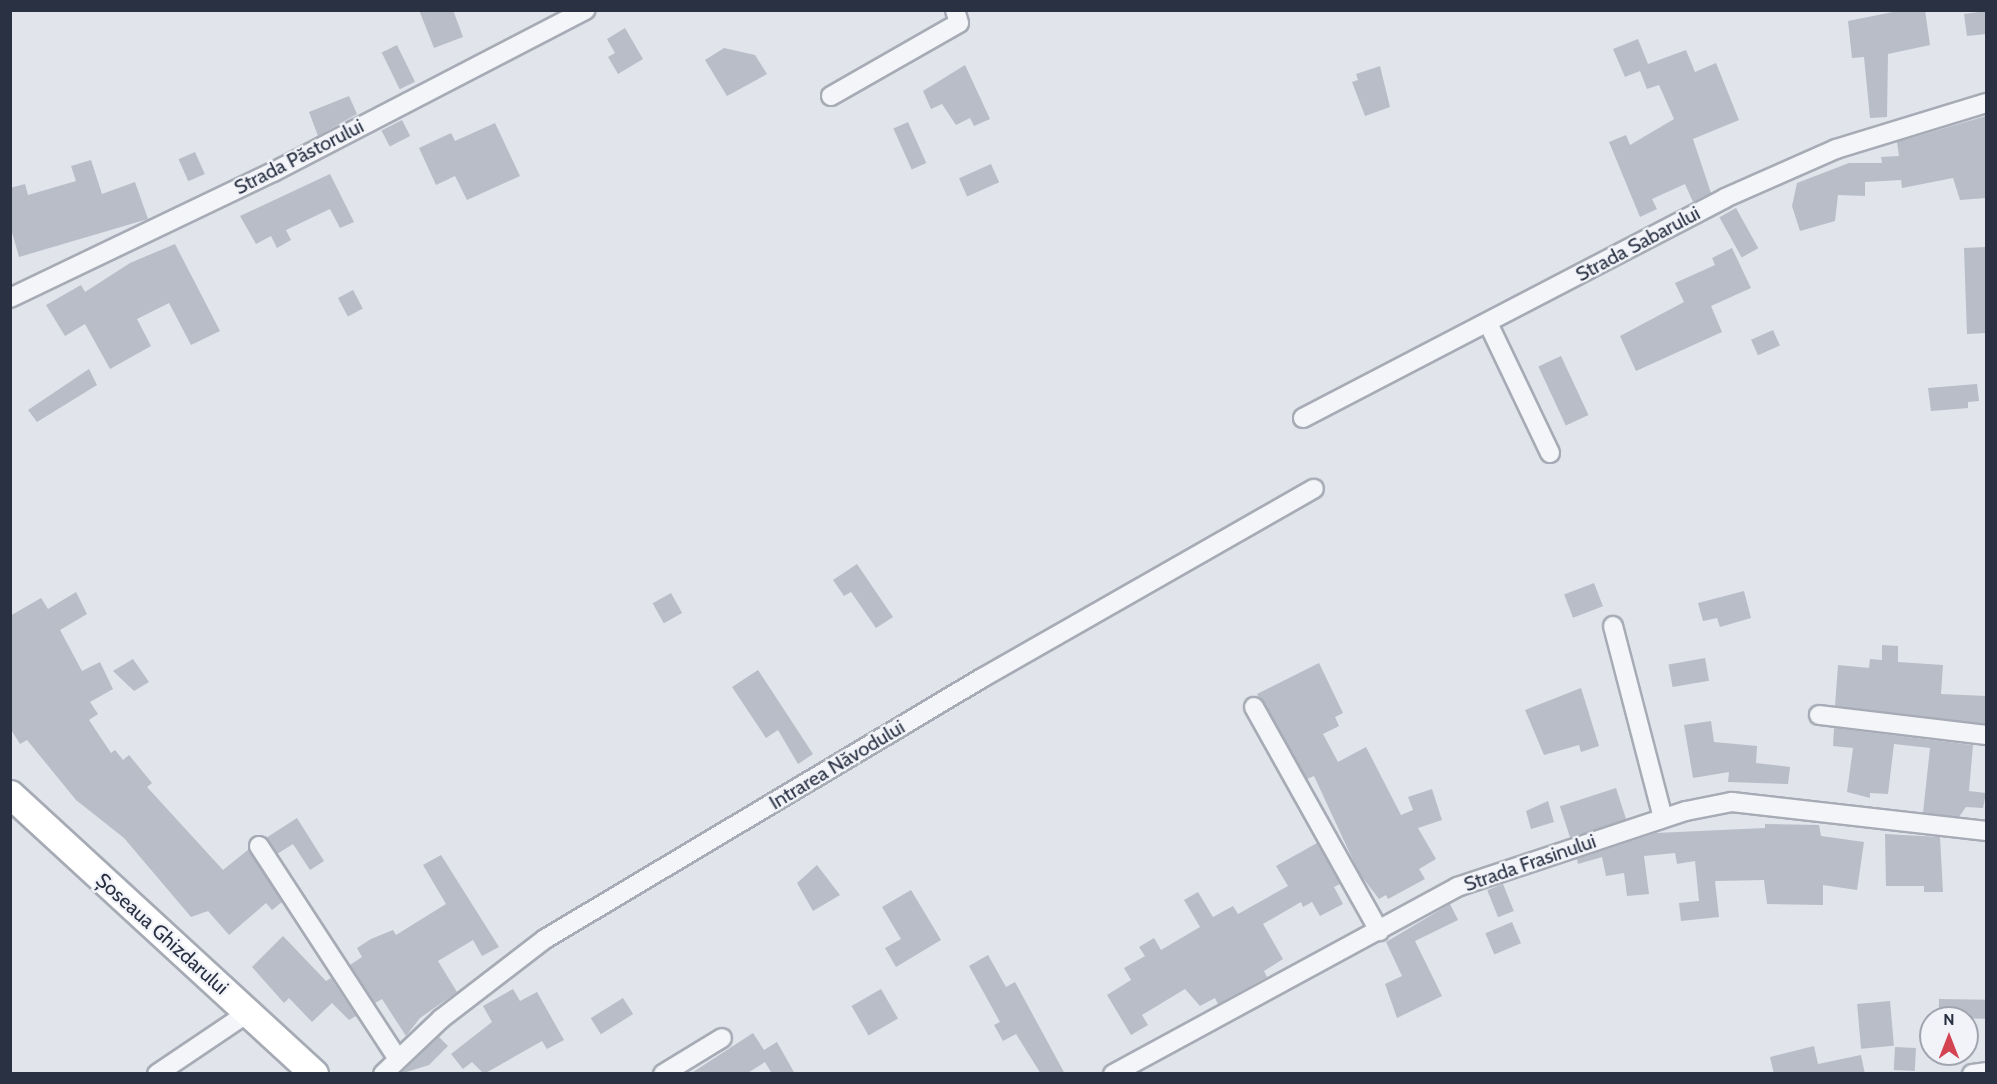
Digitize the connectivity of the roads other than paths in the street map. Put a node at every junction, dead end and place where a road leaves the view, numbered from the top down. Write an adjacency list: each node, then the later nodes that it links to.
1 (585, 10): 5 (street, Strada Păstorului)
2 (955, 10): 3 (street)
3 (831, 96)
4 (1986, 103): 6 (street, Strada Sabarului)
5 (10, 298)
6 (1488, 323): 7 (street, Strada Sabarului); 8 (street)
7 (1304, 418)
8 (1550, 453)
9 (1314, 489): 21 (street, Intrarea Năvodului)
10 (1613, 626): 15 (street)
11 (1254, 707): 18 (street)
12 (1819, 715): 13 (street)
13 (1986, 735)
14 (10, 794): 19 (main road, Șoseaua Ghizdarului)
15 (1663, 818): 16 (street, Strada Frasinului); 18 (street, Strada Frasinului)
16 (1986, 831)
17 (259, 846): 21 (street)
18 (1379, 931): 27 (street, Strada Frasinului)
19 (249, 1012): 23 (street); 24 (main road, Șoseaua Ghizdarului)
20 (722, 1038): 26 (street)
21 (397, 1058): 25 (street, Intrarea Năvodului)
22 (1986, 1072): 28 (street)
23 (158, 1074)
24 (314, 1074)
25 (383, 1074)
26 (663, 1074)
27 (1113, 1074)
28 (1972, 1074)

